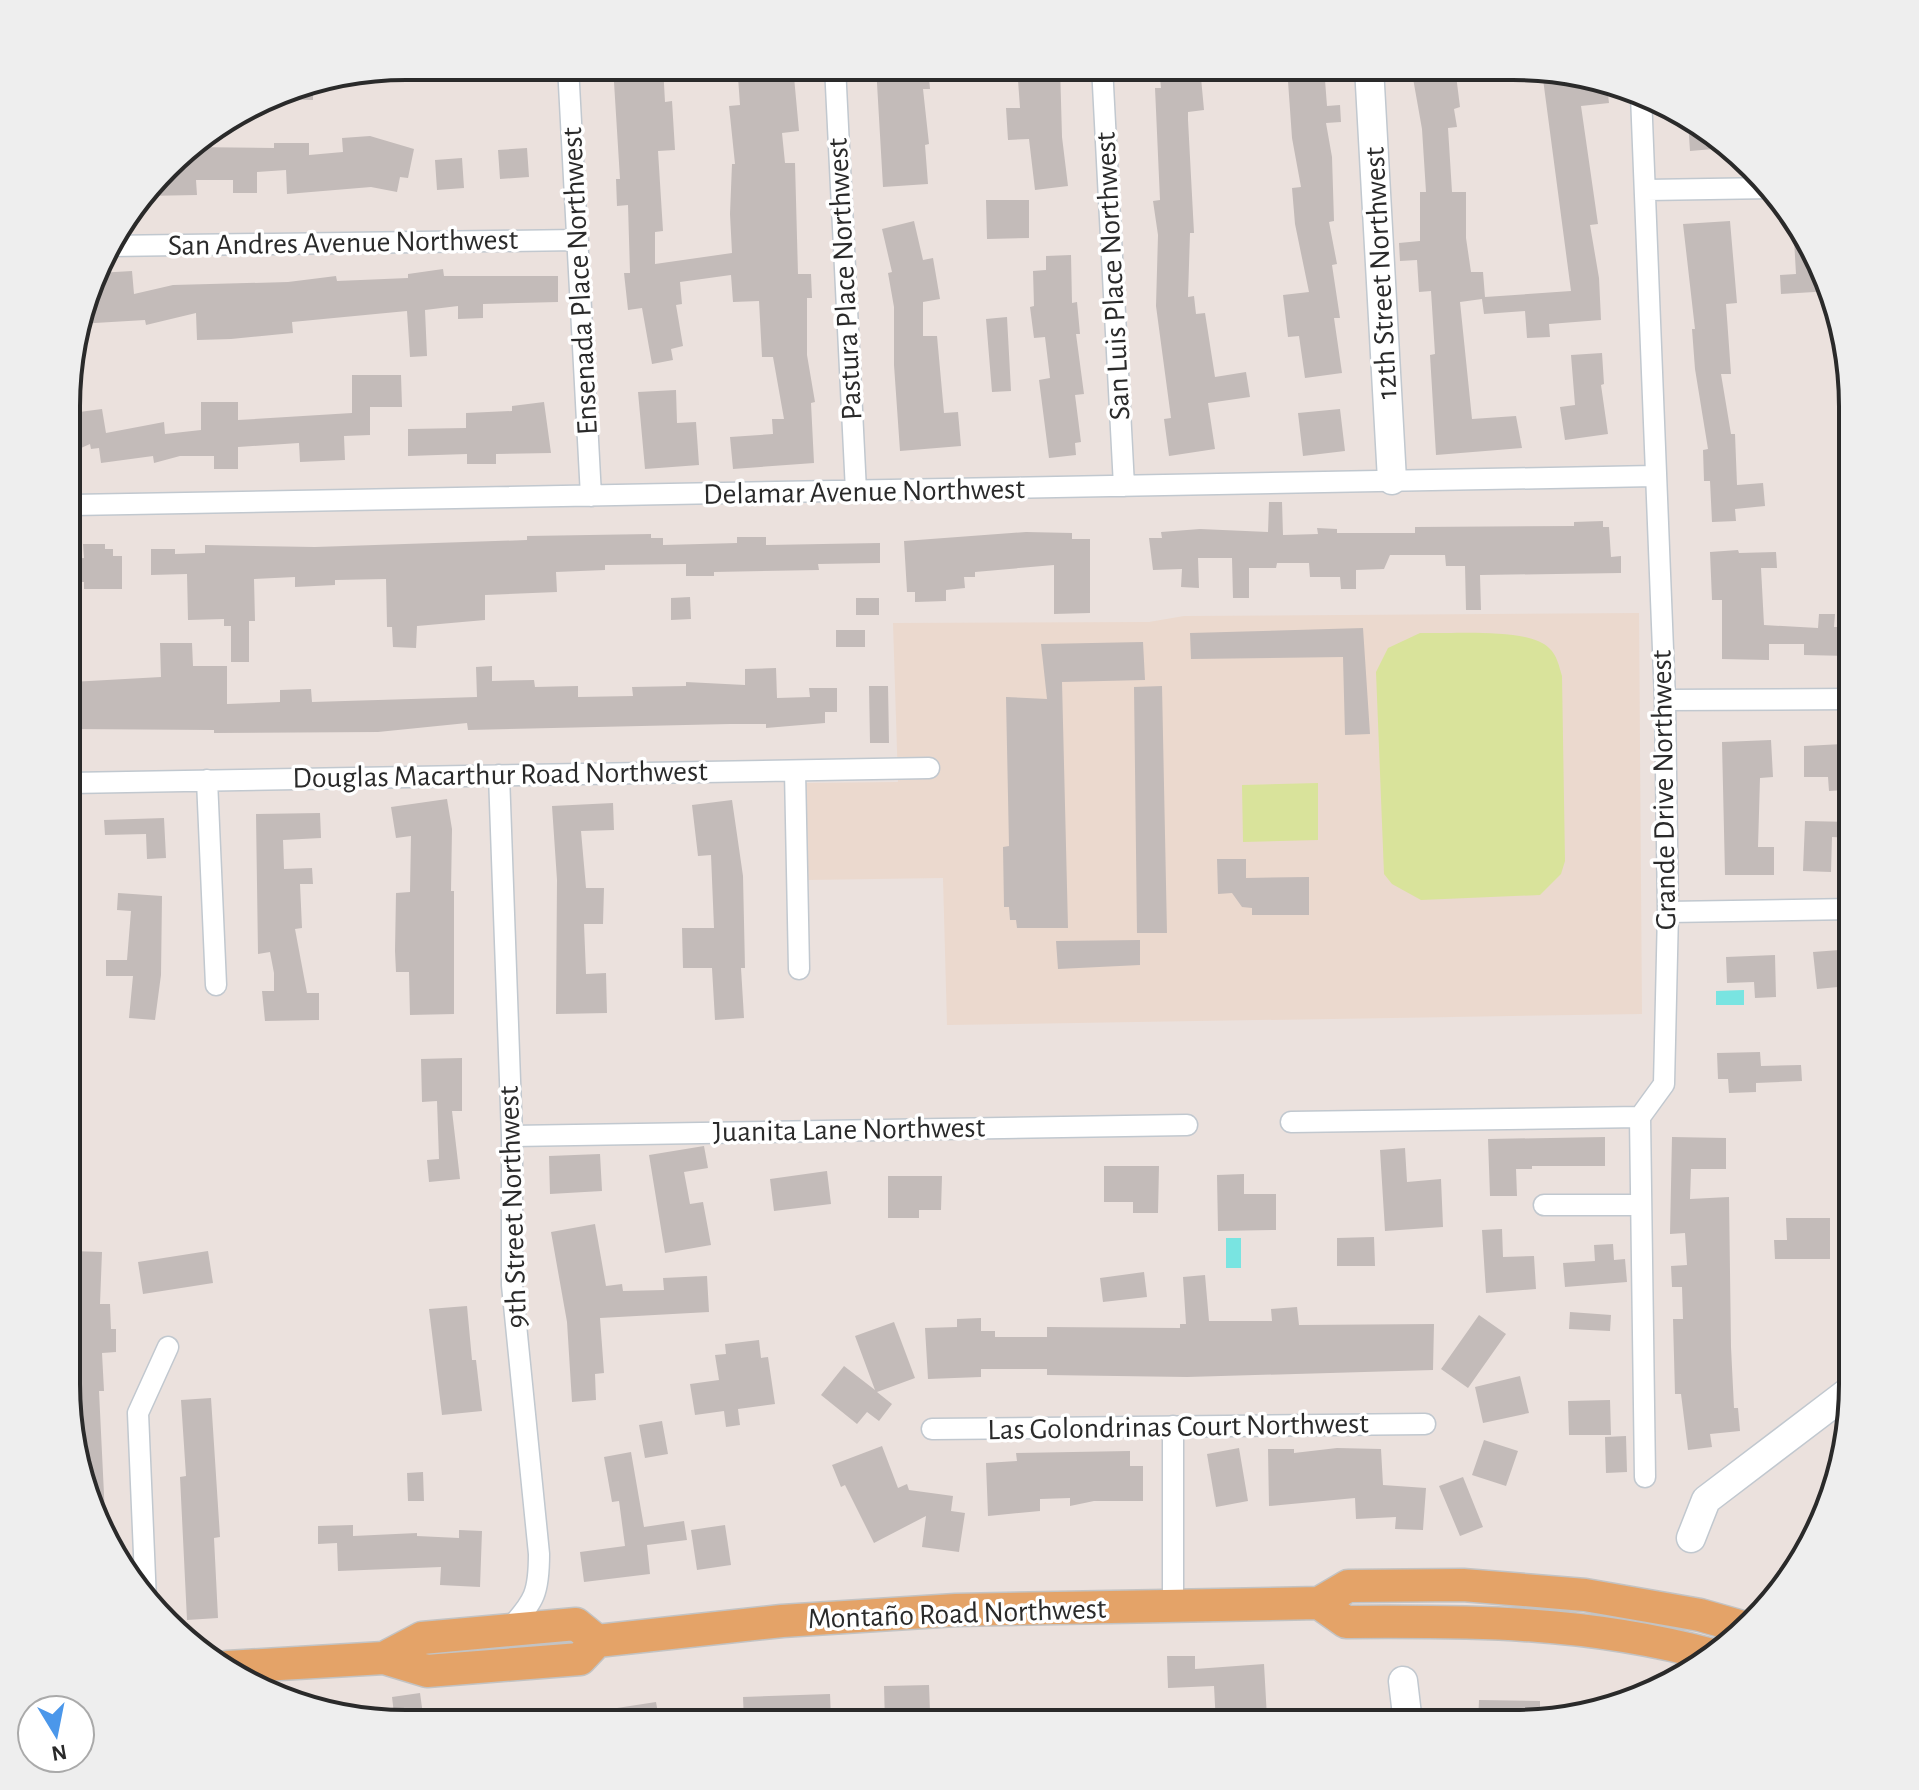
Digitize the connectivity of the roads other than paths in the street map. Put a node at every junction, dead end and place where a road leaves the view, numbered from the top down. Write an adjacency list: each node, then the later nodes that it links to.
1 (569, 80): 8 (street, Ensenada Place Northwest)
2 (836, 80): 13 (street, Pastura Place Northwest)
3 (1103, 80): 12 (street, San Luis Place Northwest)
4 (1370, 80): 11 (street, 12th Street Northwest)
5 (1642, 107): 7 (street, Grande Drive Northwest)
6 (1756, 188): 7 (street)
7 (1647, 190): 10 (street, Grande Drive Northwest)
8 (578, 240): 9 (street, San Andres Avenue Northwest); 14 (street, Ensenada Place Northwest)
9 (123, 246)
10 (1655, 476): 11 (street, Delamar Avenue Northwest); 17 (street, Grande Drive Northwest)
11 (1392, 480): 12 (street, Delamar Avenue Northwest)
12 (1124, 486): 13 (street, Delamar Avenue Northwest)
13 (856, 491): 14 (street, Delamar Avenue Northwest)
14 (591, 496): 15 (street, Delamar Avenue Northwest)
15 (80, 505)
16 (1839, 699): 17 (street)
17 (1665, 700): 24 (street, Grande Drive Northwest)
18 (929, 768): 19 (street, Douglas Macarthur Road Northwest)
19 (795, 771): 20 (street, Douglas Macarthur Road Northwest); 25 (street)
20 (499, 775): 21 (street, Douglas Macarthur Road Northwest); 30 (street, 9th Street Northwest)
21 (207, 780): 22 (street, Douglas Macarthur Road Northwest); 26 (street)
22 (80, 783)
23 (1839, 909): 24 (street)
24 (1668, 912): 27 (street, Grande Drive Northwest)
25 (799, 969)
26 (216, 985)
27 (1640, 1117): 28 (street); 32 (street)
28 (1291, 1122)
29 (1187, 1125): 30 (street, Juanita Lane Northwest)
30 (512, 1136): 44 (street, 9th Street Northwest)
31 (1544, 1205): 32 (street)
32 (1641, 1205): 38 (street)
33 (168, 1347): 40 (street)
34 (1838, 1399): 39 (street)
35 (1425, 1424): 36 (street, Las Golondrinas Court Northwest)
36 (1173, 1426): 37 (street, Las Golondrinas Court Northwest); 42 (street)
37 (932, 1429)
38 (1645, 1477)
39 (1691, 1538)
40 (145, 1579)
41 (1319, 1603): 42 (main road, Montaño Road Northwest); 43 (main road, Montaño Road Northwest); 46 (main road)
42 (1173, 1607): 45 (main road, Montaño Road Northwest)
43 (1733, 1624)
44 (509, 1629): 45 (main road, Montaño Road Northwest); 47 (main road, Montaño Road Northwest)
45 (597, 1641): 47 (main road, Montaño Road Northwest)
46 (1699, 1652)
47 (384, 1658): 48 (main road, Montaño Road Northwest)
48 (243, 1666)
49 (1403, 1681): 50 (street)
50 (1406, 1710)

